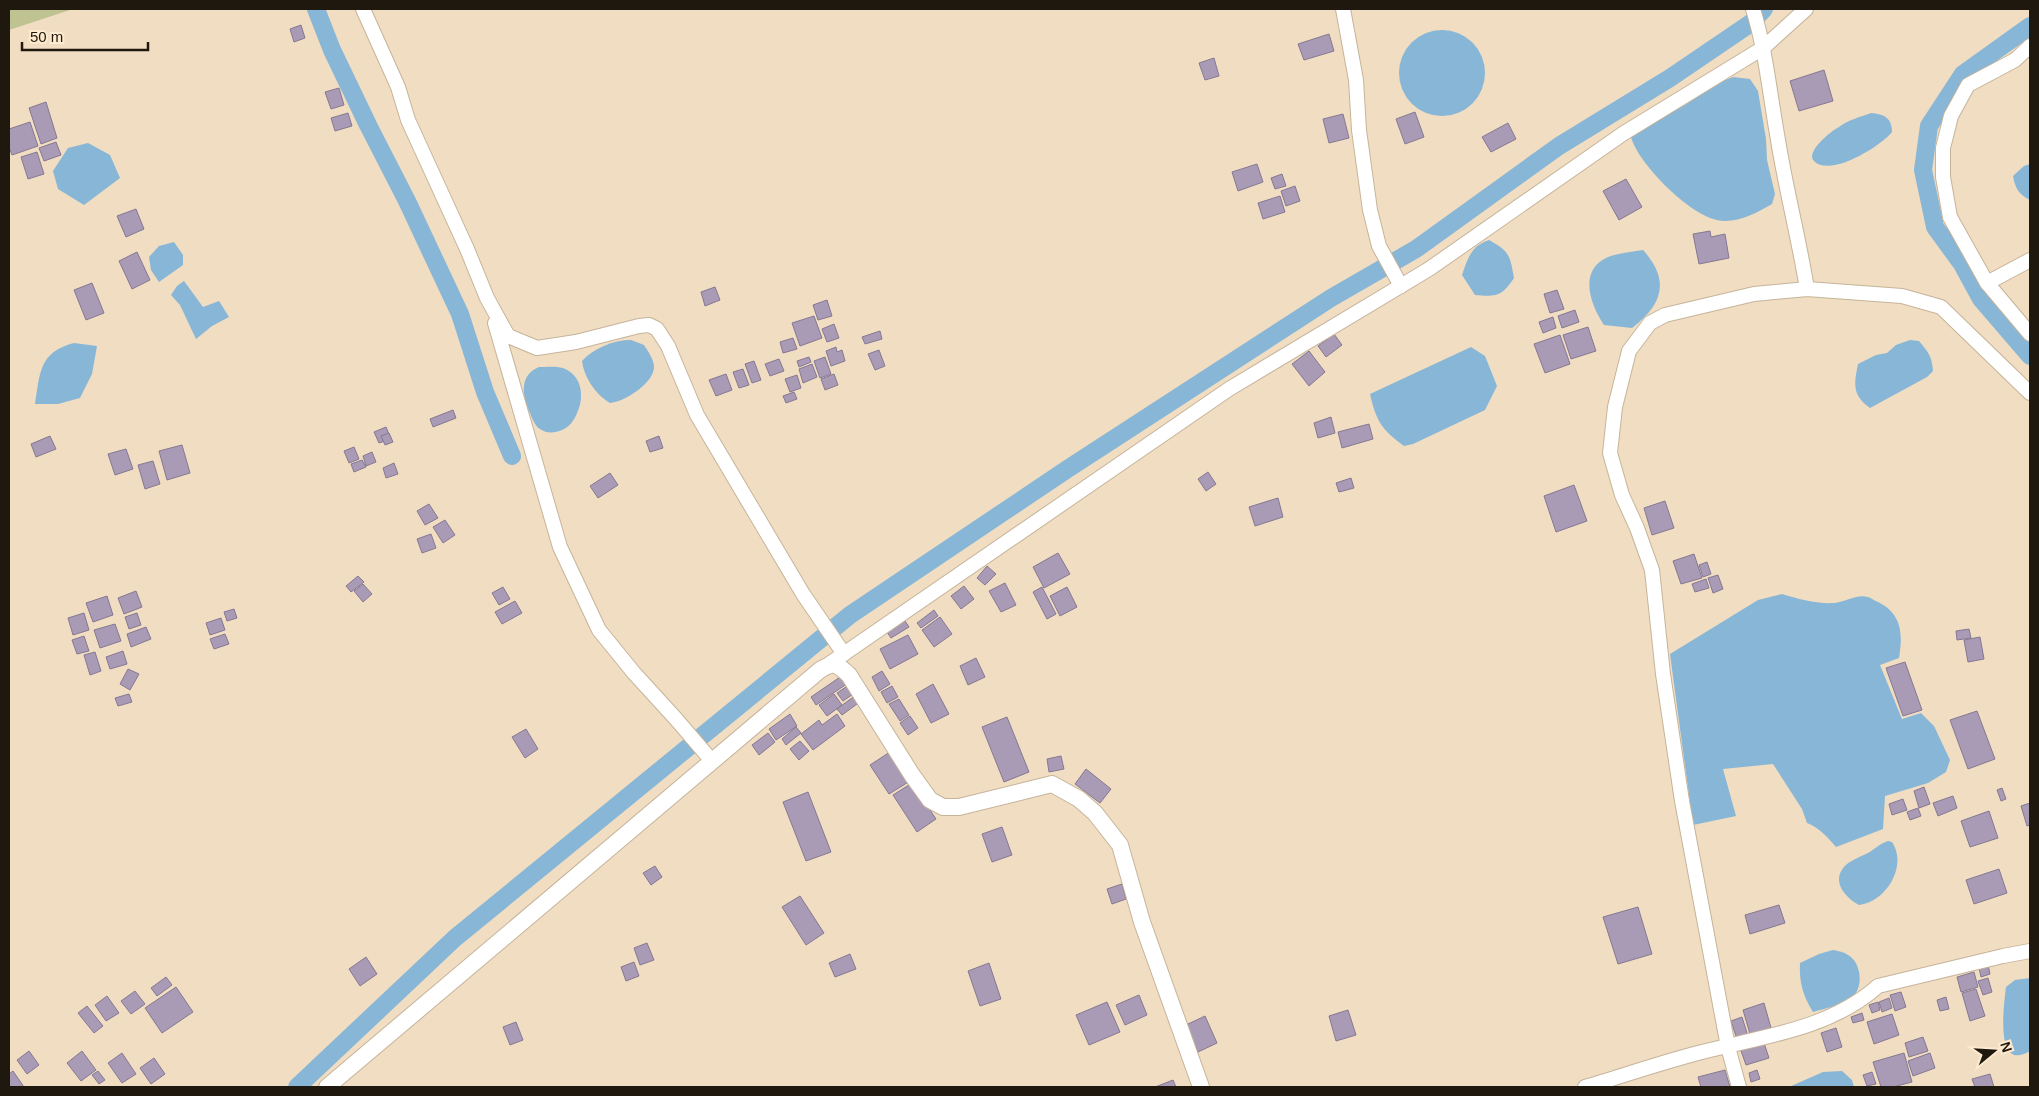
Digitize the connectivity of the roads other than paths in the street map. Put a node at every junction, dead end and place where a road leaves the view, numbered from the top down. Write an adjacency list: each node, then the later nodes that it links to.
1 (362, 9): 11 (street)
2 (1343, 9): 9 (street)
3 (1753, 9): 5 (street)
4 (1806, 9): 5 (street)
5 (1762, 42): 9 (street); 10 (street)
6 (2030, 46): 8 (street)
7 (2030, 260): 8 (street)
8 (1987, 283): 12 (street)
9 (1401, 286): 14 (street)
10 (1807, 289): 13 (street); 18 (street)
11 (489, 303): 14 (street); 16 (street)
12 (2030, 334)
13 (2030, 393)
14 (844, 654): 15 (street)
15 (829, 664): 16 (street); 20 (street)
16 (712, 761): 19 (street)
17 (2030, 951): 18 (street)
18 (1728, 1047): 21 (street); 22 (street)
19 (327, 1087)
20 (1201, 1087)
21 (1585, 1087)
22 (1739, 1087)

